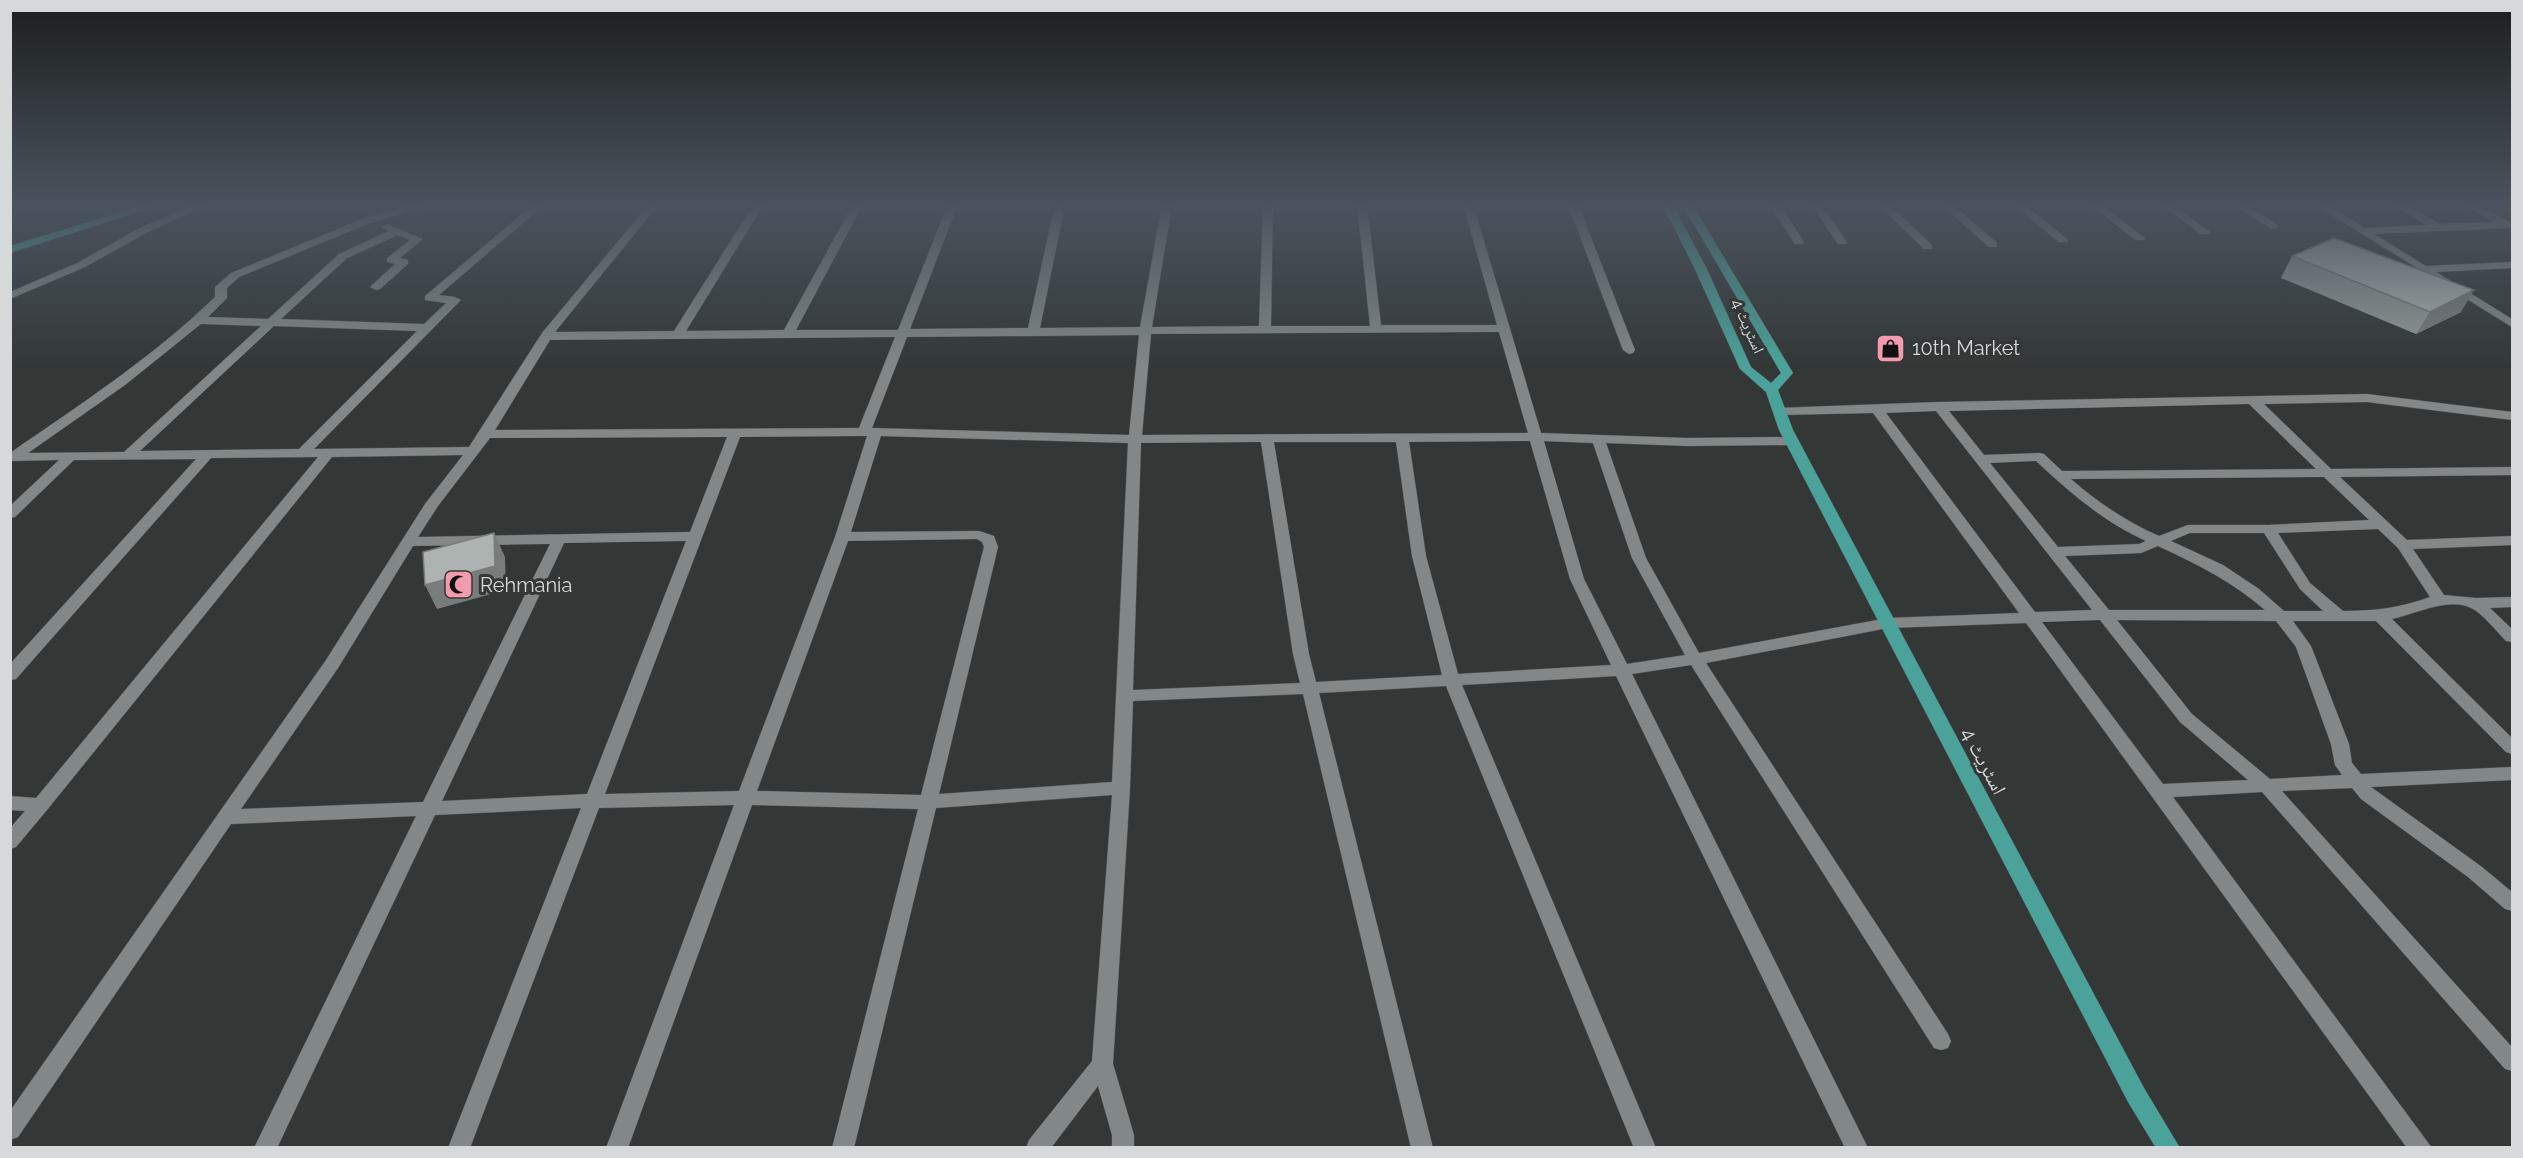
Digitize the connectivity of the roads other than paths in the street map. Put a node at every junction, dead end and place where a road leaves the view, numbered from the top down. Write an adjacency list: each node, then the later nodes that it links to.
1 (94, 258): 22 (street)
2 (273, 258): 23 (street)
3 (341, 258): 24 (street)
4 (394, 258): 21 (street)
5 (476, 258): 26 (street)
6 (610, 258): 35 (street)
7 (726, 258): 34 (street)
8 (829, 258): 33 (street)
9 (931, 258): 32 (street)
10 (1049, 258): 31 (street)
11 (1157, 258): 30 (street)
12 (1267, 258): 29 (street)
13 (1368, 258): 28 (street)
14 (1483, 258): 27 (street)
15 (1594, 258): 36 (street)
16 (1695, 258): 37 (main road, اسٹریٹ 4)
17 (1719, 258): 37 (main road, اسٹریٹ 4)
18 (2406, 258): 20 (street)
19 (2512, 265): 20 (street)
20 (2424, 269): 25 (street)
21 (376, 287)
22 (10, 296)
23 (199, 320): 24 (street); 57 (street)
24 (272, 322): 26 (street); 56 (street)
25 (2512, 324)
26 (427, 328): 54 (street)
27 (1503, 328): 28 (street); 46 (street)
28 (1376, 329): 29 (street)
29 (1265, 330): 30 (street)
30 (1144, 331): 31 (street); 49 (street)
31 (1034, 332): 32 (street)
32 (901, 333): 33 (street); 43 (street)
33 (788, 334): 34 (street)
34 (678, 335): 35 (street)
35 (546, 336): 45 (street)
36 (1629, 350)
37 (1772, 390): 41 (main road, اسٹریٹ 4)
38 (2252, 400): 39 (street); 42 (street); 61 (street)
39 (1938, 406): 40 (street); 59 (street)
40 (1875, 408): 41 (street); 81 (street)
41 (1780, 411): 51 (main road, اسٹریٹ 4)
42 (2512, 416)
43 (870, 432): 44 (street); 49 (street); 67 (street)
44 (735, 433): 45 (street); 66 (street)
45 (486, 434): 52 (street)
46 (1534, 437): 48 (street); 50 (street); 85 (street)
47 (1267, 438): 48 (street); 49 (street); 88 (street)
48 (1402, 438): 87 (street)
49 (1135, 439): 89 (street)
50 (1598, 439): 51 (street); 84 (street)
51 (1792, 441): 82 (main road, اسٹریٹ 4)
52 (473, 451): 53 (street); 71 (street)
53 (328, 453): 54 (street); 100 (street)
54 (302, 454): 55 (street)
55 (207, 455): 56 (street); 86 (street)
56 (127, 456): 58 (street)
57 (12, 457): 58 (street)
58 (70, 457): 63 (street)
59 (1978, 459): 62 (street); 73 (street)
60 (2512, 471): 61 (street)
61 (2328, 472): 62 (street); 64 (street)
62 (2059, 476): 70 (street)
63 (10, 514)
64 (2382, 524): 65 (street); 72 (street)
65 (2268, 529): 70 (street); 79 (street)
66 (696, 536): 68 (street); 97 (street)
67 (842, 537): 96 (street); 98 (street)
68 (559, 539): 71 (street); 101 (street)
69 (2512, 540): 72 (street)
70 (2157, 541): 73 (street); 78 (street)
71 (408, 542): 102 (street)
72 (2403, 545): 74 (street)
73 (2054, 552): 77 (street)
74 (2439, 598): 76 (street); 80 (street)
75 (2512, 602): 76 (street)
76 (2476, 603): 83 (street)
77 (2103, 615): 78 (street); 81 (street); 93 (street)
78 (2280, 615): 79 (street); 92 (street)
79 (2339, 616): 80 (street)
80 (2380, 616): 90 (street)
81 (2028, 618): 82 (street); 95 (street)
82 (1888, 623): 84 (street); 118 (main road, اسٹریٹ 4)
83 (2512, 637)
84 (1695, 659): 85 (street); 105 (street)
85 (1621, 670): 87 (street); 117 (street)
86 (10, 675)
87 (1451, 680): 88 (street); 116 (street)
88 (1310, 688): 89 (street); 115 (street)
89 (1125, 696): 94 (street)
90 (2512, 748)
91 (2512, 773): 92 (street)
92 (2355, 779): 93 (street); 104 (street)
93 (2265, 784): 95 (street); 106 (street)
94 (1121, 788): 98 (street); 107 (street)
95 (2156, 791): 119 (street)
96 (746, 798): 97 (street); 98 (street); 111 (street)
97 (593, 801): 101 (street); 110 (street)
98 (928, 802): 112 (street)
99 (10, 803): 100 (street)
100 (41, 805): 103 (street)
101 (428, 807): 102 (street); 109 (street)
102 (227, 817): 108 (street)
103 (10, 842)
104 (2512, 903)
105 (1941, 1041)
106 (2512, 1062)
107 (1102, 1064): 113 (street); 114 (street)
108 (10, 1130)
109 (265, 1148)
110 (459, 1148)
111 (617, 1148)
112 (843, 1148)
113 (1037, 1148)
114 (1123, 1148)
115 (1422, 1148)
116 (1645, 1148)
117 (1857, 1148)
118 (2169, 1148)
119 (2421, 1148)

